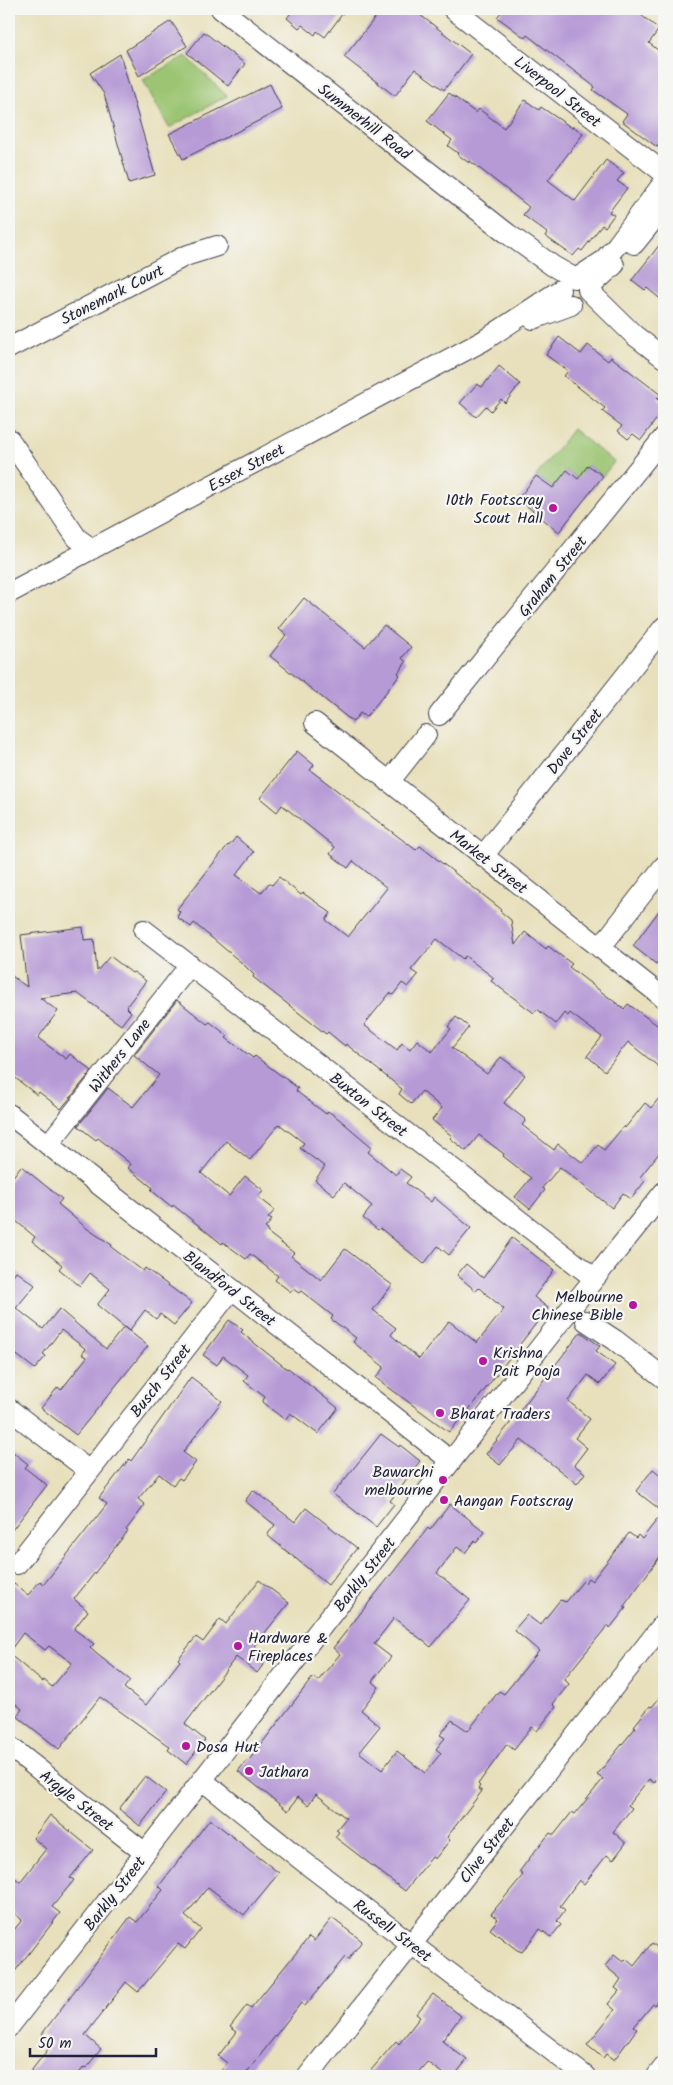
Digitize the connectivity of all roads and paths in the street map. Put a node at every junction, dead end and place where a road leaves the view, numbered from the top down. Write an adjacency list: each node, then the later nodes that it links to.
1 (221, 9): 7 (street, Summerhill Road)
2 (453, 9): 3 (street, Liverpool Street)
3 (664, 173)
4 (664, 182): 7 (street, Essex Street)
5 (664, 207): 7 (street, Essex Street)
6 (217, 246): 8 (street, Stonemark Court)
7 (574, 291): 9 (street, Summerhill Road); 12 (street, Essex Street)
8 (9, 348)
9 (664, 358)
10 (664, 437): 15 (street, Graham Street)
11 (9, 439): 12 (street)
12 (92, 549): 13 (street, Essex Street)
13 (9, 593)
14 (664, 627): 19 (street, Dove Street)
15 (439, 715)
16 (315, 723): 18 (street, Market Street)
17 (426, 735): 18 (street)
18 (389, 782): 19 (street, Market Street)
19 (483, 856): 22 (street, Market Street)
20 (664, 866): 22 (street)
21 (144, 930): 23 (street, Buxton Street)
22 (600, 948): 24 (street, Market Street)
23 (190, 965): 26 (street, Withers Lane); 28 (street, Buxton Street)
24 (664, 998)
25 (9, 1114): 26 (street, Blandford Street)
26 (48, 1146): 29 (street, Blandford Street)
27 (664, 1192): 28 (street, Barkly Street)
28 (594, 1278): 33 (street, Barkly Street)
29 (232, 1289): 33 (street, Blandford Street); 34 (street, Busch Street)
30 (586, 1321): 31 (street)
31 (664, 1378)
32 (9, 1409): 34 (street)
33 (452, 1461): 38 (street, Barkly Street)
34 (88, 1470): 35 (street, Busch Street)
35 (16, 1564)
36 (664, 1623): 40 (street, Clive Street)
37 (9, 1746): 39 (street, Argyle Street)
38 (202, 1780): 39 (street, Barkly Street); 40 (street, Russell Street)
39 (145, 1853): 41 (street, Barkly Street)
40 (412, 1944): 43 (street, Clive Street); 44 (street, Russell Street)
41 (9, 2027)
42 (664, 2067): 45 (street)
43 (308, 2076)
44 (585, 2076)
45 (657, 2076)

